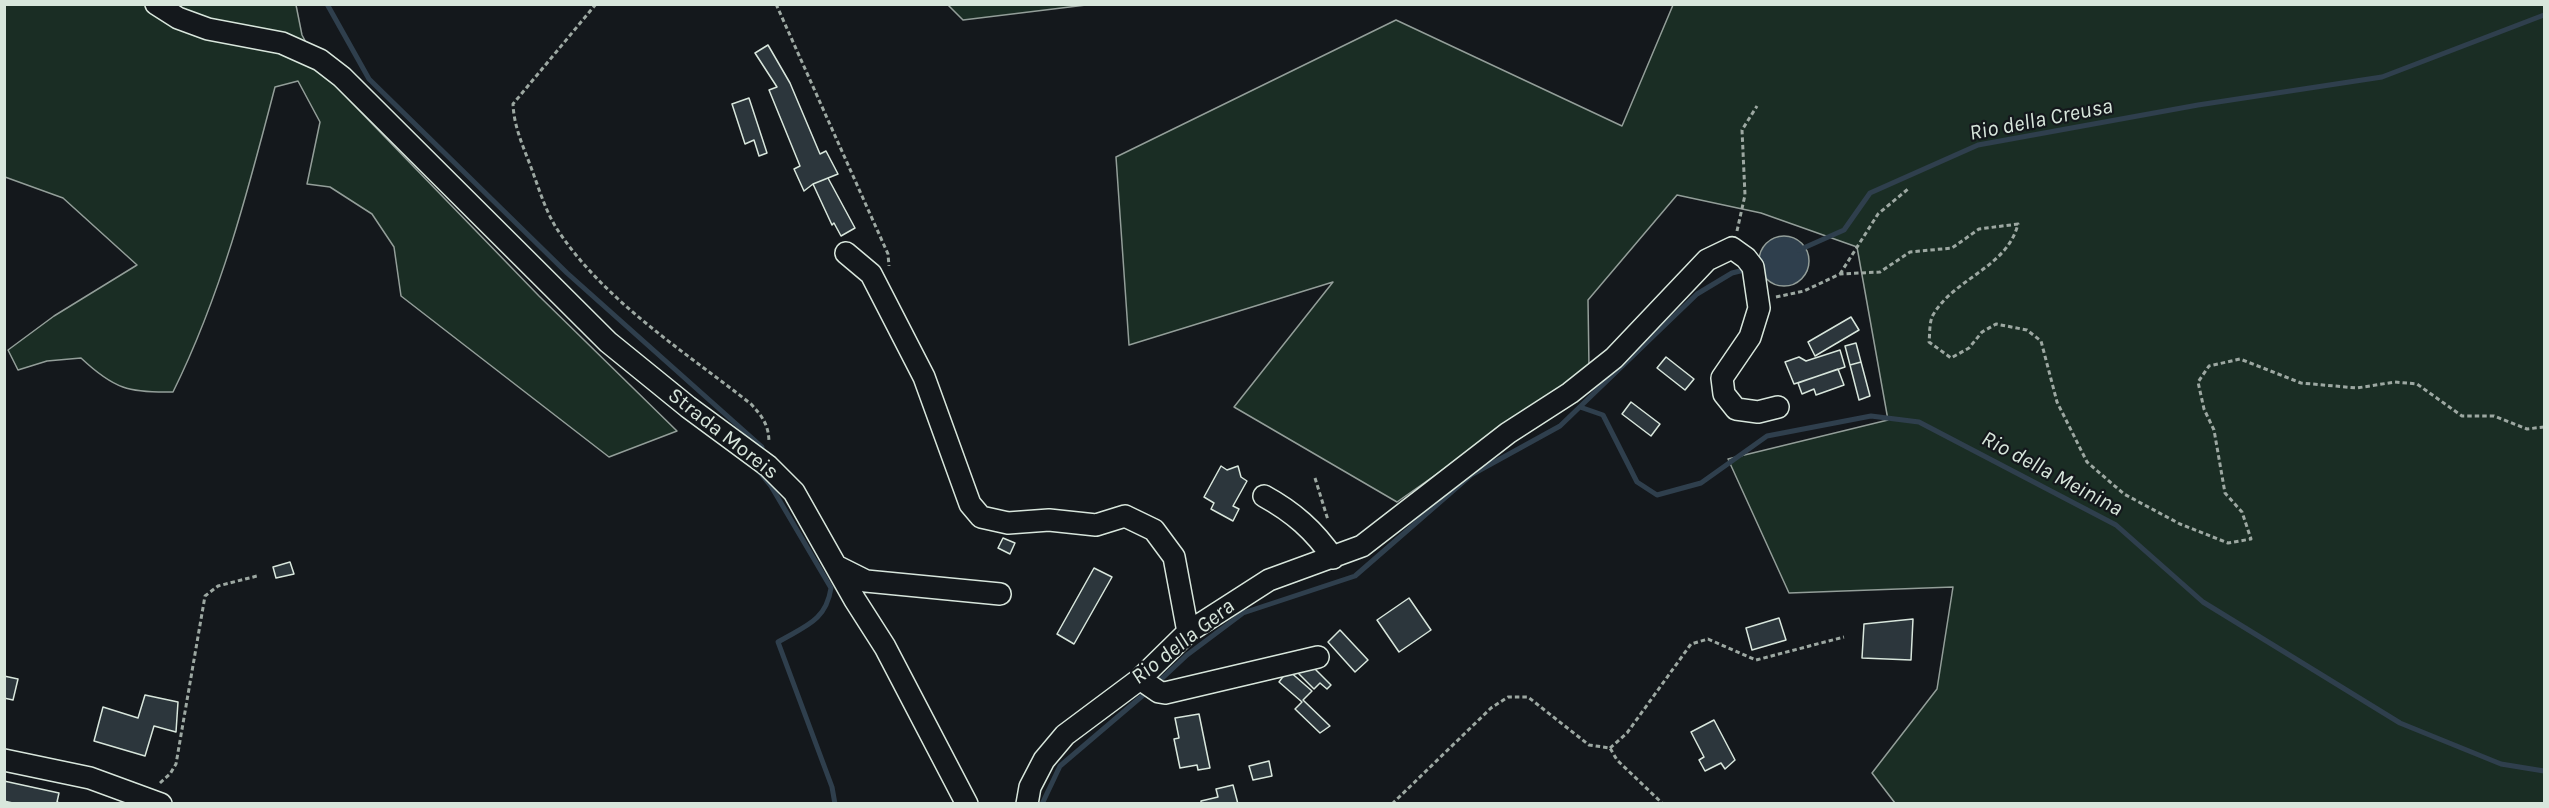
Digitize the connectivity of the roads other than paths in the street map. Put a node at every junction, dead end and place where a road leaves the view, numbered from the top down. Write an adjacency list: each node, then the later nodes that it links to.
1 (156, 4): 6 (street, Strada Moreis)
2 (846, 253): 8 (street)
3 (1778, 407): 5 (street)
4 (1264, 496): 5 (street)
5 (1333, 558): 8 (street)
6 (838, 567): 7 (street); 13 (street, Strada Moreis)
7 (999, 594)
8 (1188, 632): 10 (street)
9 (1318, 657): 10 (street)
10 (1149, 685): 14 (street)
11 (4, 760): 12 (street)
12 (160, 794)
13 (967, 804)
14 (1027, 804)

